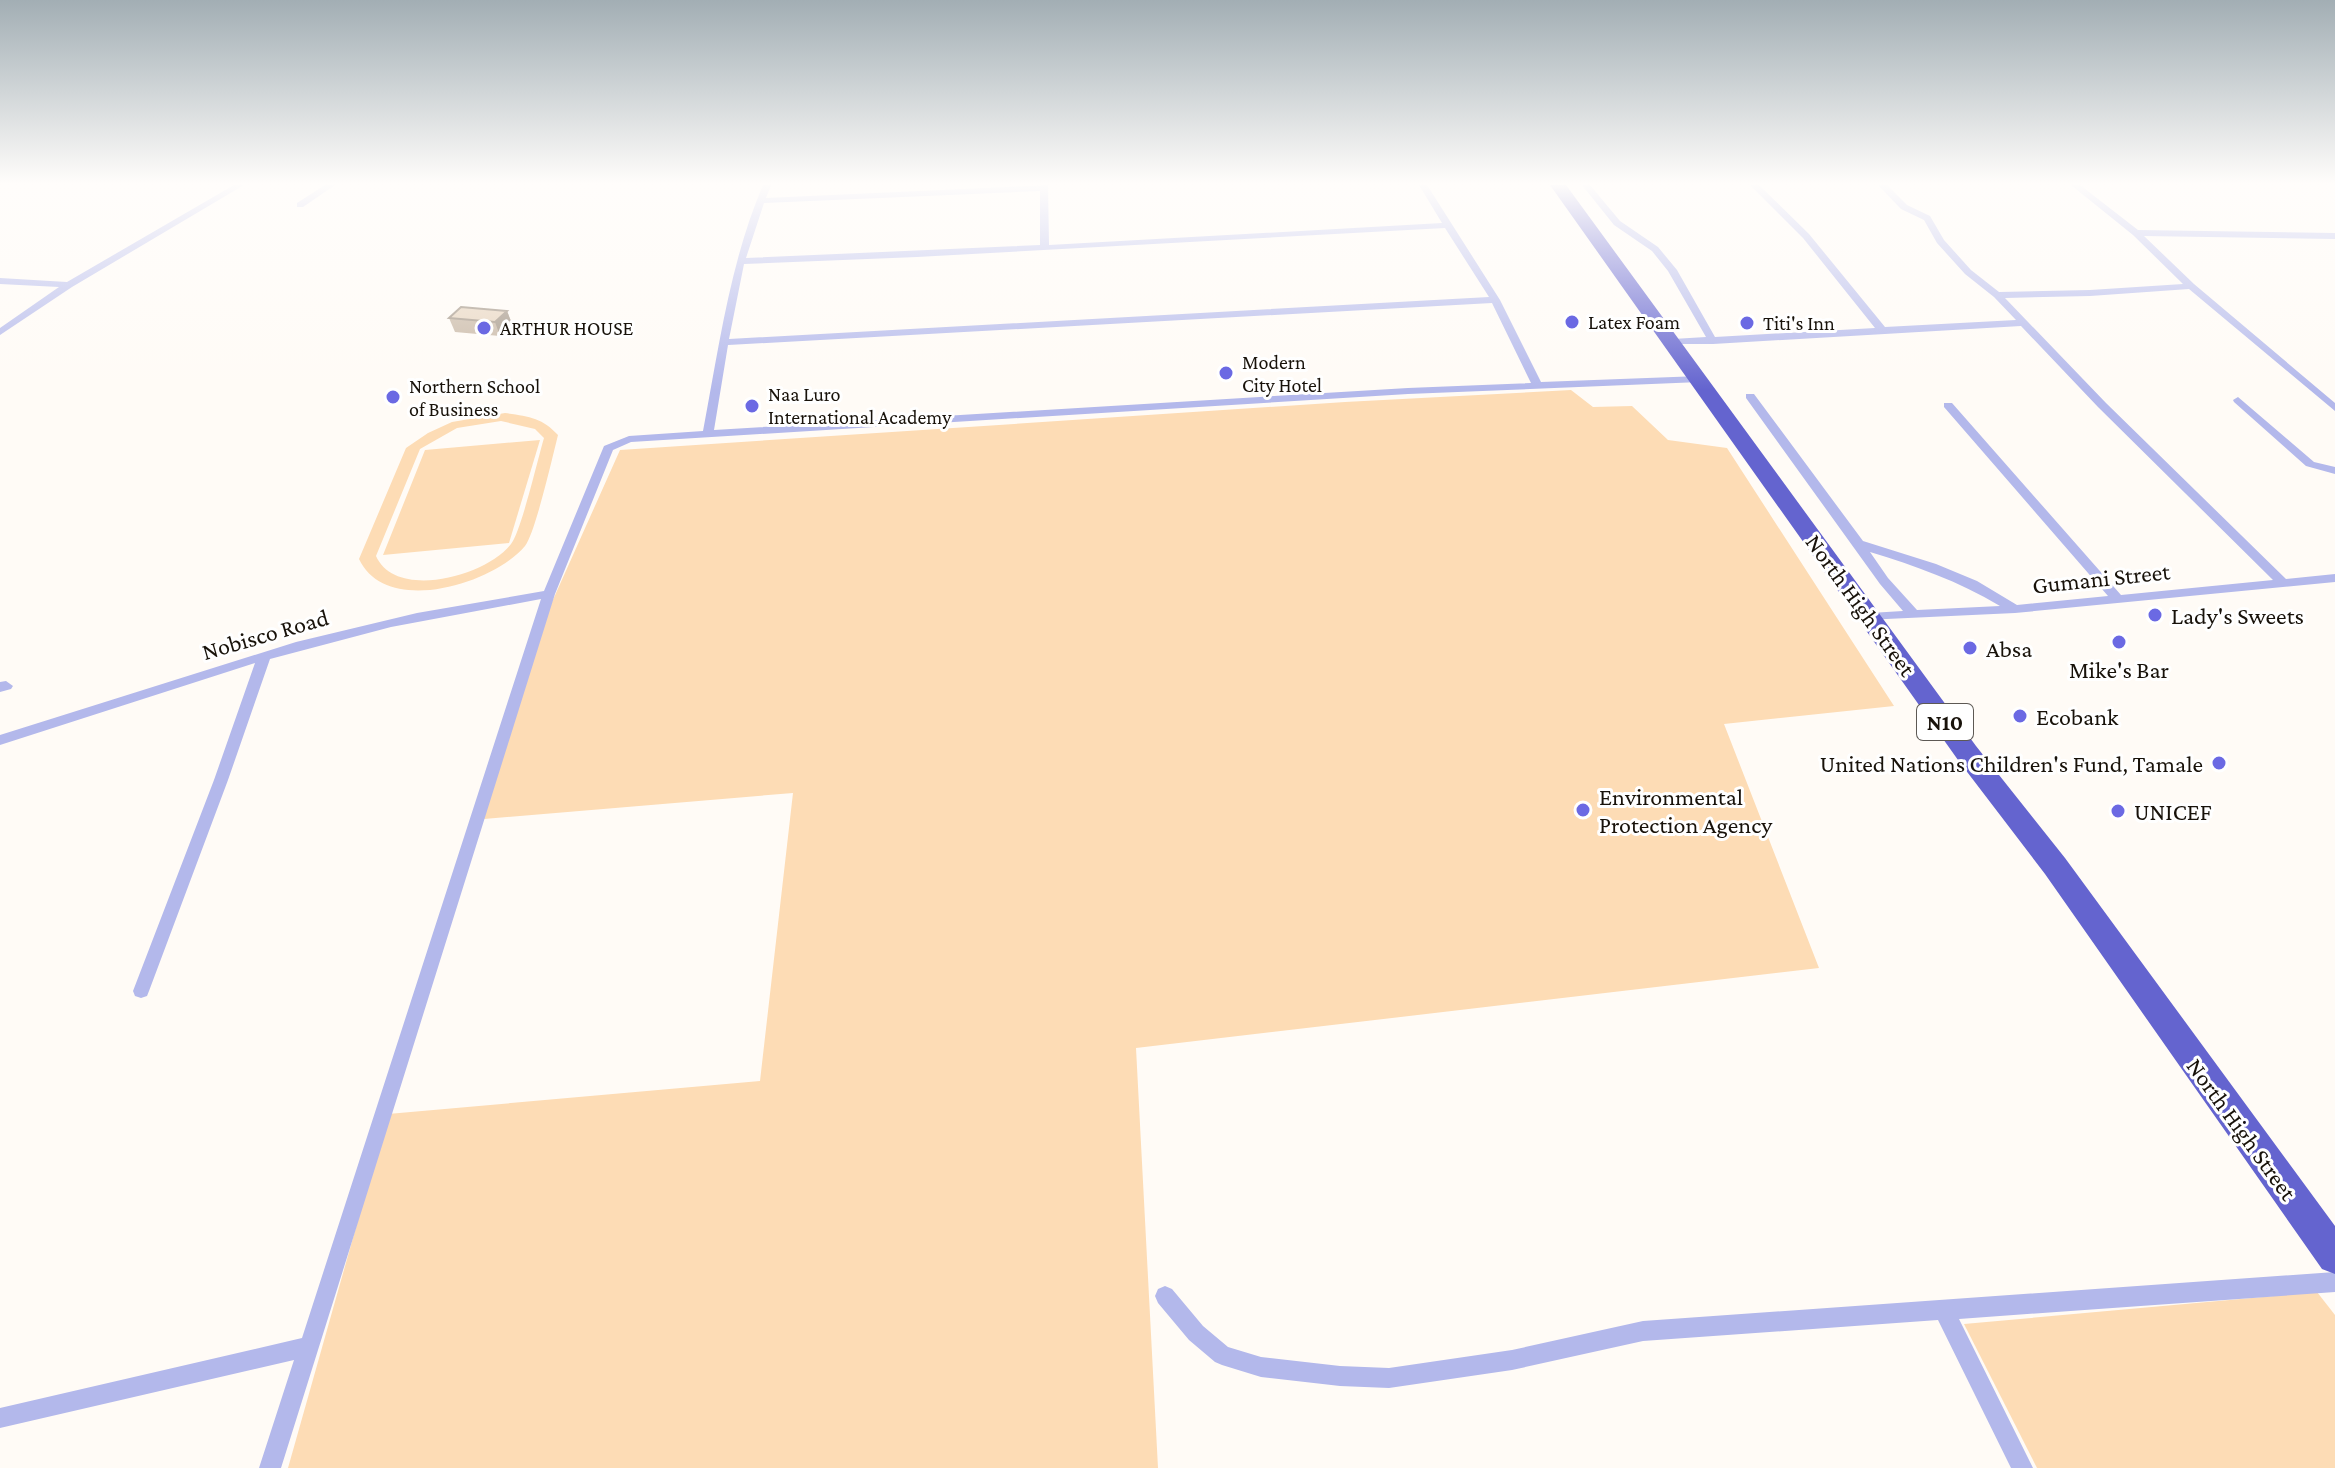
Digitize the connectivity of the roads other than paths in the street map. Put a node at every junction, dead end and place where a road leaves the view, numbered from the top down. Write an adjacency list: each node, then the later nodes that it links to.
1 (123, 254): 12 (street)
2 (743, 254): 10 (street)
3 (950, 254): 10 (street)
4 (1466, 254): 15 (street)
5 (1608, 254): 21 (highway, North High Street / N10)
6 (1659, 254): 19 (street)
7 (1820, 254): 17 (street)
8 (1951, 254): 14 (street)
9 (2157, 254): 13 (street)
10 (741, 261): 20 (street)
11 (0, 281): 12 (street)
12 (69, 285): 18 (street)
13 (2191, 286): 14 (street); 27 (street)
14 (1997, 295): 16 (street)
15 (1495, 300): 20 (street); 23 (street)
16 (2022, 323): 17 (street); 32 (street)
17 (1882, 330): 19 (street)
18 (0, 332)
19 (1713, 341): 21 (street)
20 (725, 342): 28 (street)
21 (1673, 342): 22 (highway, North High Street / N10)
22 (1700, 379): 23 (street); 37 (highway, North High Street / N10)
23 (1538, 386): 28 (street)
24 (1750, 396): 30 (street)
25 (2238, 400): 29 (street)
26 (1948, 405): 34 (street)
27 (2335, 408)
28 (708, 435): 33 (street)
29 (2335, 471)
30 (1859, 544): 35 (street); 36 (street)
31 (2335, 578): 32 (street, Gumani Street)
32 (2283, 583): 34 (street, Gumani Street)
33 (549, 594): 38 (street, Nobisco Road); 45 (street)
34 (2118, 599): 35 (street, Gumani Street)
35 (2015, 609): 36 (street, Gumani Street)
36 (1913, 614): 37 (street, Gumani Street)
37 (1870, 617): 41 (highway, North High Street / N10)
38 (264, 656): 39 (street, Nobisco Road); 40 (street)
39 (0, 740)
40 (141, 991)
41 (2335, 1256)
42 (2335, 1282): 44 (street)
43 (1165, 1296): 44 (street)
44 (1944, 1310): 48 (street)
45 (309, 1346): 46 (street); 47 (street)
46 (0, 1418)
47 (270, 1468)
48 (2022, 1468)

